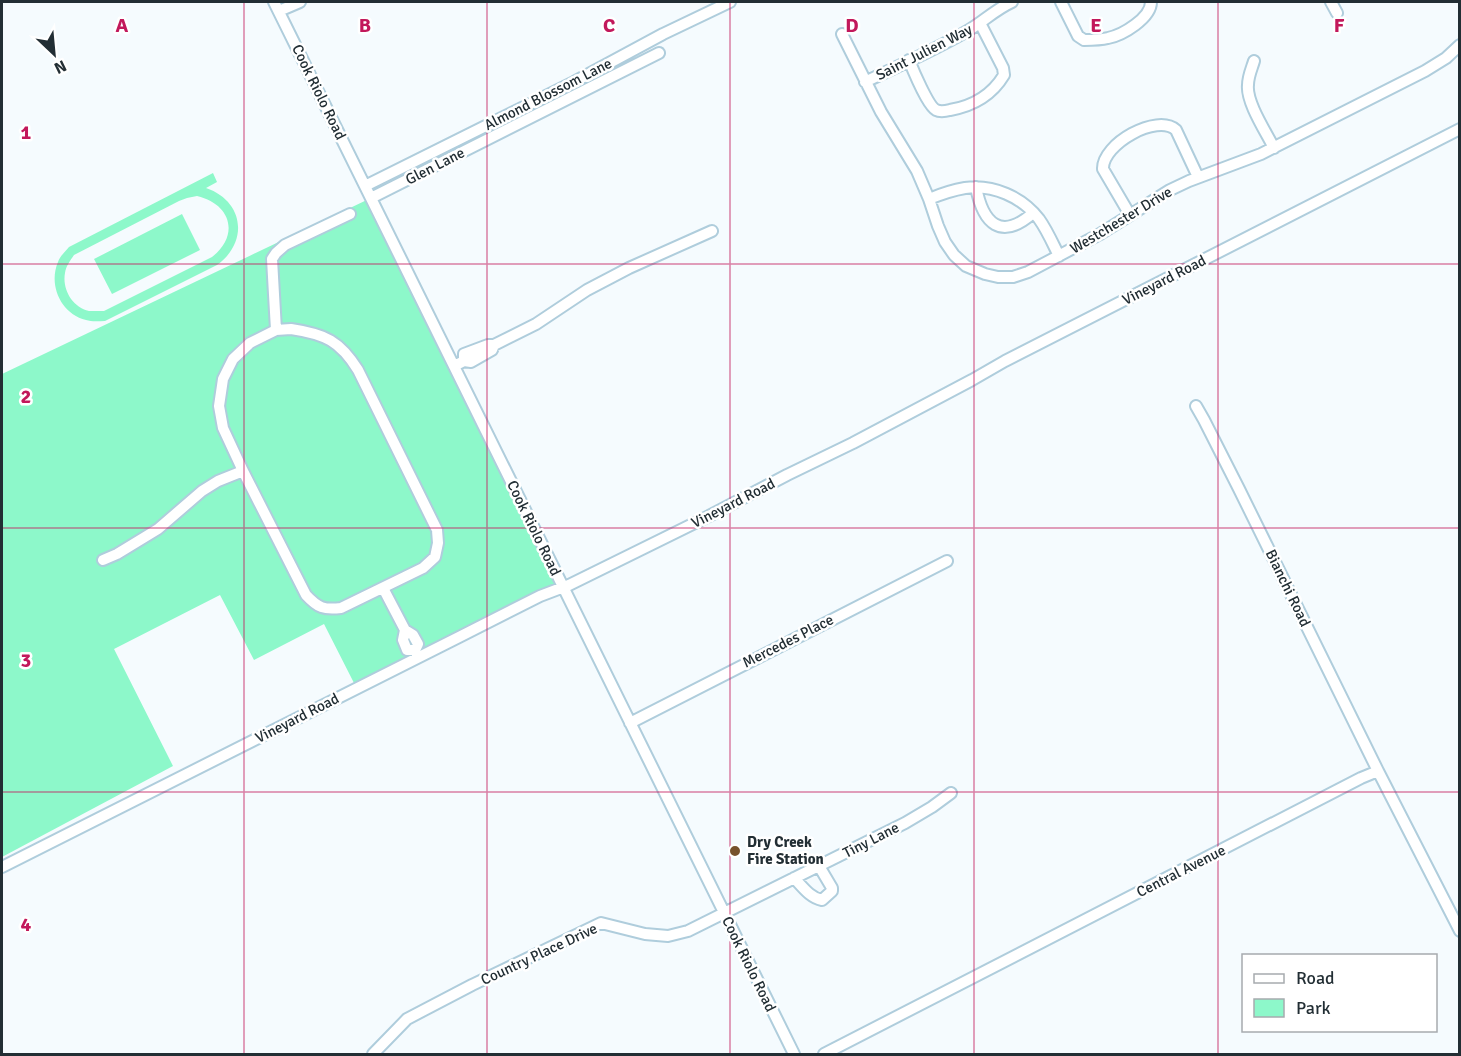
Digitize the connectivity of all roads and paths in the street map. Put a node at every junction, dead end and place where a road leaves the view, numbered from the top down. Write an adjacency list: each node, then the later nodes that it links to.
1 (300, 2): 7 (street)
2 (730, 2): 19 (street, Almond Blossom Lane)
3 (1012, 2): 9 (street, Saint Julien Way)
4 (1062, 2): 5 (street)
5 (1151, 2)
6 (1331, 2): 8 (street)
7 (277, 6): 19 (street, Cook Riolo Road)
8 (1337, 13)
9 (980, 23): 13 (street, Saint Julien Way); 13 (street)
10 (842, 34): 15 (street, Westchester Drive)
11 (1460, 45): 17 (street, Westchester Drive)
12 (659, 53): 21 (street, Glen Lane)
13 (909, 60): 15 (street, Saint Julien Way)
14 (1254, 61): 17 (street)
15 (865, 82): 22 (street, Westchester Drive)
16 (1460, 129): 34 (street, Vineyard Road)
17 (1274, 148): 18 (street, Westchester Drive)
18 (1198, 177): 25 (street, Westchester Drive); 25 (street)
19 (365, 186): 21 (street, Cook Riolo Road)
20 (976, 187): 22 (street); 23 (street); 23 (street)
21 (371, 198): 29 (street, Cook Riolo Road)
22 (929, 199): 27 (street, Westchester Drive)
23 (1033, 213): 27 (street)
24 (350, 214): 28 (street)
25 (1130, 215): 27 (street, Westchester Drive)
26 (712, 231): 29 (street)
27 (1059, 256)
28 (276, 330): 31 (street); 35 (street)
29 (459, 363): 34 (street, Cook Riolo Road)
30 (1196, 406): 38 (street, Bianchi Road)
31 (243, 471): 32 (street); 35 (street)
32 (103, 560)
33 (947, 561): 37 (street, Mercedes Place)
34 (563, 587): 36 (street, Vineyard Road); 37 (street, Cook Riolo Road)
35 (383, 588): 36 (street)
36 (416, 654): 41 (street, Vineyard Road)
37 (630, 723): 43 (street, Cook Riolo Road)
38 (1378, 771): 44 (street); 47 (street, Central Avenue)
39 (951, 793): 40 (street, Tiny Lane)
40 (819, 866): 42 (street, Tiny Lane); 42 (street)
41 (2, 867)
42 (794, 878): 43 (street, Tiny Lane)
43 (724, 914): 45 (street, Country Place Drive); 46 (street, Cook Riolo Road)
44 (1460, 931)
45 (373, 1054)
46 (794, 1054)
47 (824, 1054)

